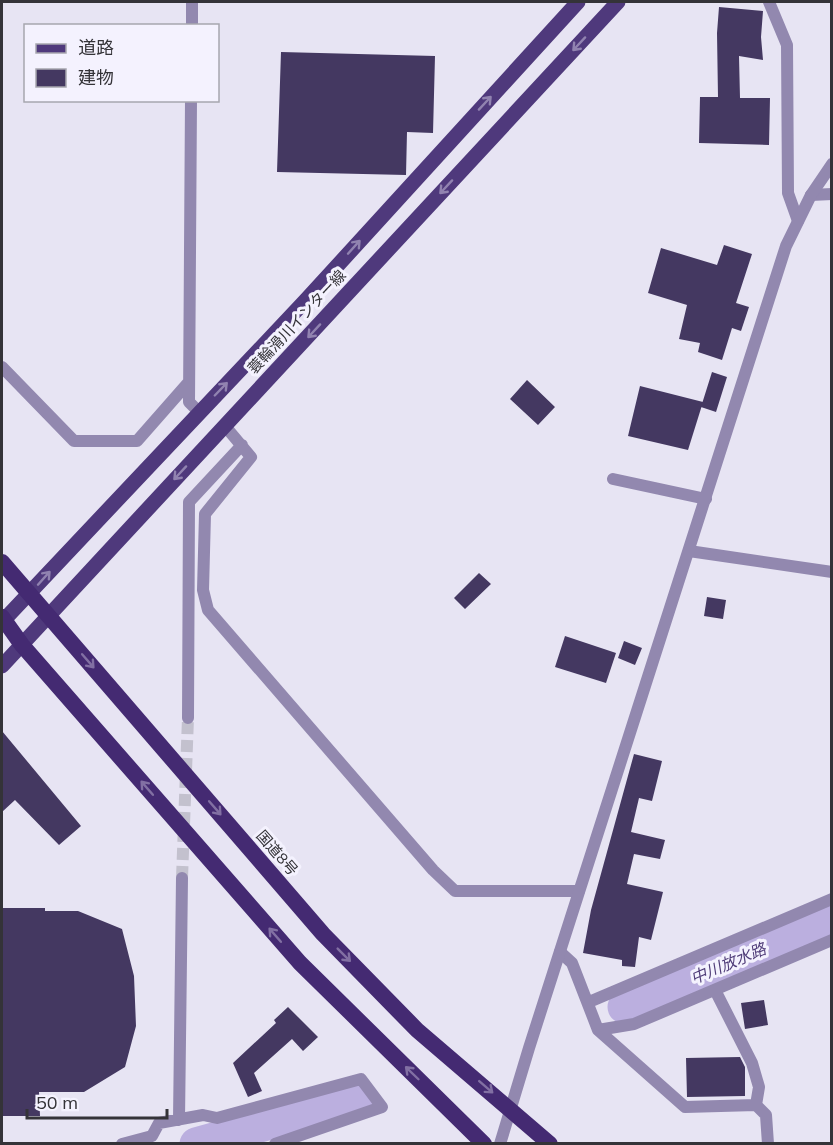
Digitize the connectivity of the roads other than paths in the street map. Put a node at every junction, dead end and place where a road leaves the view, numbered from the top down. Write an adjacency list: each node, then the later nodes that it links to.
1 (192, 2): 5 (street)
2 (579, 2): 13 (main road, 蓑輪滑川インター線, one-way to 2)
3 (618, 2): 14 (main road, 蓑輪滑川インター線, one-way to 14)
4 (769, 2): 10 (street)
5 (192, 24)
6 (191, 102): 12 (street)
7 (831, 164): 9 (street)
8 (831, 194): 9 (street)
9 (811, 195): 10 (street)
10 (798, 221): 17 (street)
11 (2, 367): 12 (street)
12 (188, 383): 13 (street)
13 (199, 412): 21 (main road, 蓑輪滑川インター線, one-way to 13)
14 (225, 426): 15 (street); 22 (main road, 蓑輪滑川インター線, one-way to 22)
15 (242, 445): 26 (street); 28 (street)
16 (613, 479): 17 (street)
17 (706, 499): 18 (street)
18 (689, 551): 20 (street); 28 (street)
19 (2, 562): 21 (highway, 国道8号)
20 (831, 572)
21 (28, 595): 22 (highway, 国道8号); 23 (main road, 蓑輪滑川インター線)
22 (48, 617): 24 (main road, 蓑輪滑川インター線); 36 (highway, 国道8号, one-way to 36)
23 (2, 620): 24 (highway)
24 (22, 645): 25 (main road, 蓑輪滑川インター線); 40 (highway, one-way to 24)
25 (2, 666)
26 (188, 718)
27 (182, 878): 37 (street)
28 (579, 891): 31 (street)
29 (831, 899): 33 (street)
30 (831, 940): 32 (street)
31 (560, 952): 33 (street); 36 (street)
32 (715, 990): 34 (street); 35 (street)
33 (588, 1002): 34 (street)
34 (598, 1030): 35 (street)
35 (756, 1106): 43 (street)
36 (511, 1109): 41 (street); 42 (highway, 国道8号)
37 (179, 1120): 38 (street); 39 (street)
38 (122, 1143)
39 (275, 1143)
40 (484, 1143)
41 (500, 1143)
42 (550, 1143)
43 (768, 1143)

